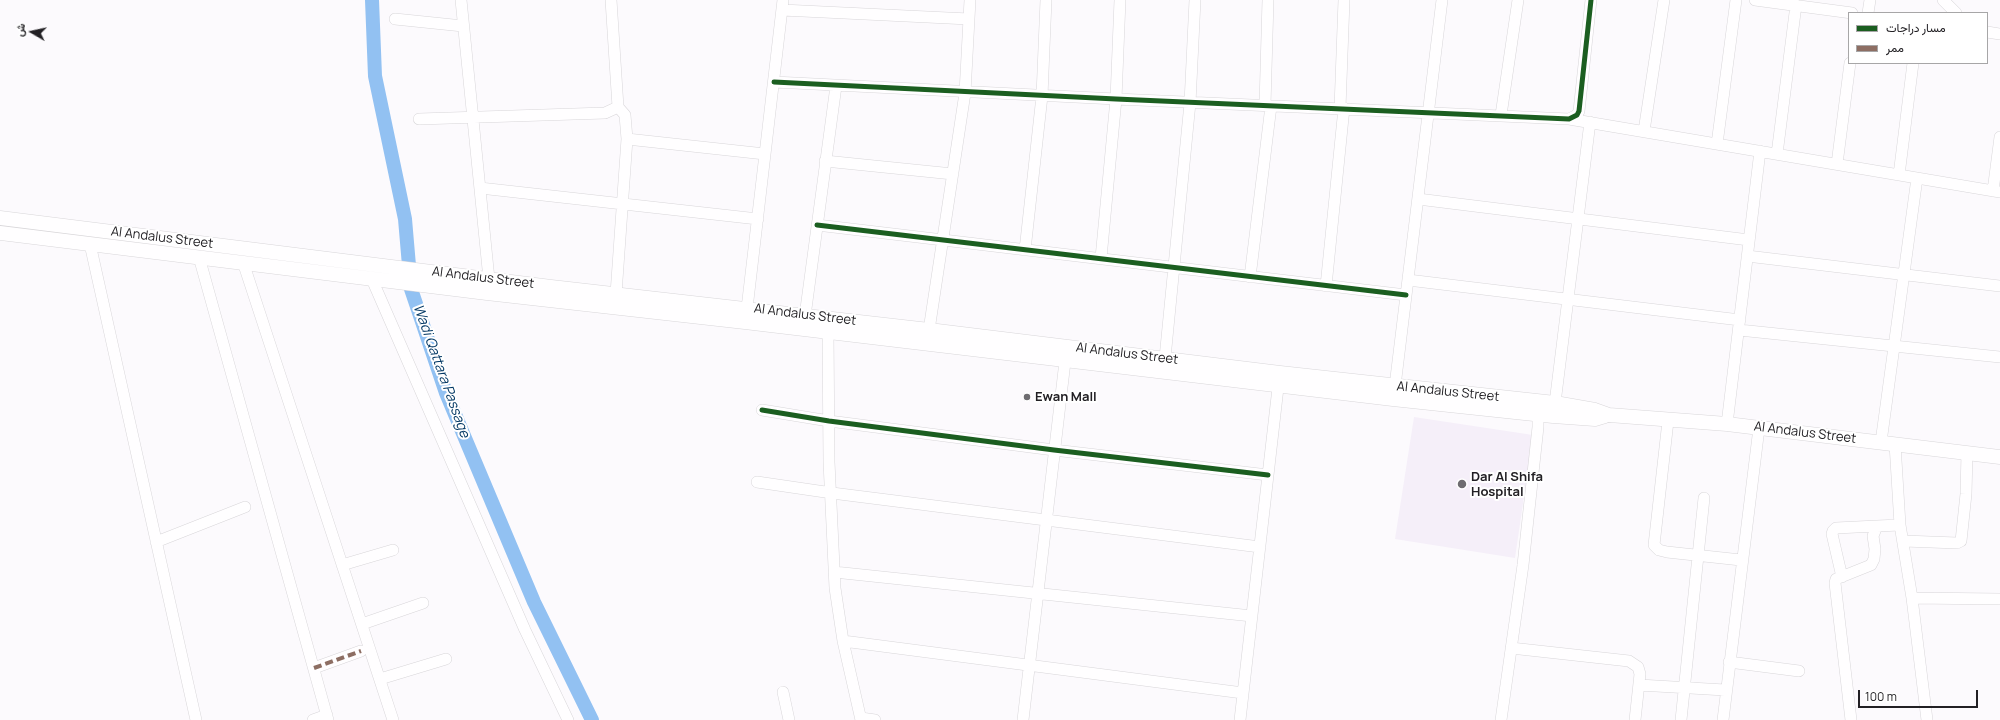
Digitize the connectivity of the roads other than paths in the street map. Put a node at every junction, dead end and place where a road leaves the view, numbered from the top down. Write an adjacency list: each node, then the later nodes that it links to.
1 (460, 0): 24 (street)
2 (610, 0): 36 (street)
3 (970, 0): 23 (street)
4 (1046, 0): 32 (street)
5 (1120, 0): 33 (street)
6 (1195, 0): 34 (street)
7 (1268, 0): 35 (street)
8 (1344, 0): 37 (street)
9 (1442, 0): 38 (street)
10 (1518, 0): 39 (street)
11 (1591, 0): 42 (street)
12 (1664, 0): 44 (street)
13 (1736, 0): 47 (street)
14 (1755, 0): 16 (street)
15 (1870, 0): 20 (street)
16 (1804, 4): 19 (street); 50 (street)
17 (1946, 4): 21 (street)
18 (783, 5): 23 (street); 29 (street)
19 (1848, 12)
20 (1868, 12)
21 (1955, 12)
22 (394, 19): 24 (street)
23 (969, 19): 31 (street)
24 (463, 26): 40 (street)
25 (1988, 32): 26 (street)
26 (2000, 34)
27 (1850, 64): 52 (street)
28 (1913, 64): 54 (street)
29 (774, 82): 30 (street); 49 (street)
30 (836, 86): 31 (street); 51 (street)
31 (965, 92): 32 (street); 53 (street)
32 (1042, 96): 33 (street); 68 (street)
33 (1116, 99): 34 (street); 71 (street)
34 (1190, 102): 35 (street); 73 (street)
35 (1268, 105): 37 (street); 78 (street)
36 (618, 106): 40 (street); 46 (street)
37 (1342, 108): 38 (street); 81 (street)
38 (1428, 112): 39 (street); 58 (street)
39 (1501, 115): 42 (street)
40 (473, 116): 41 (street); 56 (street)
41 (419, 119)
42 (1569, 119): 43 (street)
43 (1590, 122): 44 (street); 62 (street)
44 (1644, 132): 47 (street)
45 (2000, 137): 57 (street)
46 (627, 139): 49 (street); 59 (street)
47 (1717, 144): 48 (street)
48 (1760, 151): 50 (street); 65 (street)
49 (765, 154): 61 (street)
50 (1777, 154): 52 (street)
51 (825, 161): 53 (street); 63 (street)
52 (1837, 164): 54 (street)
53 (953, 174): 66 (street)
54 (1899, 175): 55 (street)
55 (1917, 178): 57 (street); 75 (street)
56 (480, 188): 59 (street); 79 (street)
57 (1997, 192)
58 (1418, 199): 62 (street); 80 (street)
59 (622, 204): 61 (street); 83 (street)
60 (0, 218): 74 (main road, Al Andalus Street)
61 (758, 219): 86 (street)
62 (1578, 219): 65 (street); 85 (street)
63 (817, 225): 66 (street); 87 (street)
64 (0, 233): 67 (main road, Al Andalus Street)
65 (1749, 240): 69 (street)
66 (942, 241): 68 (street); 89 (street)
67 (90, 244): 70 (main road, Al Andalus Street); 118 (street)
68 (1025, 250): 71 (street)
69 (1747, 256): 75 (street); 88 (street)
70 (199, 257): 72 (main road, Al Andalus Street); 139 (street)
71 (1101, 258): 73 (street)
72 (243, 262): 76 (main road, Al Andalus Street); 124 (street)
73 (1174, 268): 78 (street); 94 (street)
74 (393, 274): 76 (main road, Al Andalus Street); 77 (main road, Al Andalus Street)
75 (1904, 275): 82 (street); 91 (street)
76 (371, 277): 152 (street)
77 (421, 277): 79 (main road, Al Andalus Street); 86 (main road, Al Andalus Street)
78 (1250, 277): 81 (street)
79 (489, 279): 83 (main road, Al Andalus Street)
80 (1408, 280): 84 (street); 85 (street)
81 (1326, 286): 84 (street)
82 (2000, 286)
83 (616, 294): 86 (main road, Al Andalus Street)
84 (1406, 295): 96 (street)
85 (1568, 299): 88 (street); 97 (street)
86 (746, 315): 87 (main road, Al Andalus Street); 90 (main road, Al Andalus Street)
87 (805, 316): 89 (main road, Al Andalus Street)
88 (1739, 325): 91 (street); 103 (street)
89 (929, 330): 92 (main road, Al Andalus Street)
90 (828, 332): 92 (main road, Al Andalus Street); 101 (street)
91 (1894, 346): 93 (street); 105 (street)
92 (1066, 354): 94 (main road, Al Andalus Street); 95 (main road, Al Andalus Street); 107 (street)
93 (2000, 357)
94 (1165, 358): 95 (main road, Al Andalus Street)
95 (1279, 379): 96 (main road, Al Andalus Street); 98 (main road, Al Andalus Street); 110 (street)
96 (1395, 386): 98 (main road, Al Andalus Street)
97 (1555, 403): 98 (main road, Al Andalus Street); 100 (main road, Al Andalus Street)
98 (1538, 408): 100 (main road, Al Andalus Street); 134 (street)
99 (762, 410): 101 (street)
100 (1609, 415): 102 (main road, Al Andalus Street)
101 (829, 421): 107 (street); 112 (street)
102 (1668, 421): 103 (main road, Al Andalus Street); 122 (street)
103 (1727, 424): 104 (main road, Al Andalus Street)
104 (1759, 428): 105 (main road, Al Andalus Street); 123 (street)
105 (1881, 442): 106 (main road, Al Andalus Street)
106 (1895, 444): 108 (main road, Al Andalus Street); 116 (street)
107 (1054, 450): 110 (street); 115 (street)
108 (1967, 453): 109 (main road, Al Andalus Street); 119 (street)
109 (2000, 457)
110 (1268, 475): 120 (street)
111 (757, 482): 112 (street)
112 (832, 493): 115 (street); 125 (street)
113 (1704, 498): 122 (street)
114 (245, 507): 118 (street)
115 (1046, 520): 120 (street); 127 (street)
116 (1900, 525): 117 (street); 119 (street)
117 (1877, 526): 126 (street); 126 (street)
118 (156, 542): 149 (street)
119 (1904, 542): 128 (street)
120 (1260, 547): 131 (street)
121 (393, 550): 124 (street)
122 (1698, 556): 123 (street); 143 (street)
123 (1741, 560): 137 (street)
124 (342, 565): 132 (street)
125 (834, 572): 127 (street); 133 (street)
126 (1842, 577): 161 (street)
127 (1038, 594): 131 (street); 138 (street)
128 (1912, 598): 129 (street); 162 (street)
129 (2000, 599)
130 (423, 603): 132 (street)
131 (1252, 616): 146 (street)
132 (362, 624): 141 (street)
133 (843, 641): 138 (street); 148 (street)
134 (1511, 648): 142 (street); 157 (street)
135 (361, 652): 139 (street)
136 (446, 659): 141 (street)
137 (1729, 662): 140 (street); 144 (street)
138 (1030, 664): 146 (street); 155 (street)
139 (314, 668): 147 (street)
140 (1799, 671)
141 (380, 679): 151 (street)
142 (1639, 685): 143 (street); 158 (street)
143 (1685, 688): 144 (street); 159 (street)
144 (1725, 690): 160 (street)
145 (783, 692): 153 (street)
146 (1243, 693): 156 (street)
147 (328, 717): 150 (street)
148 (861, 719): 154 (street)
149 (196, 720)
150 (313, 720)
151 (394, 720)
152 (568, 720)
153 (789, 720)
154 (875, 720)
155 (1023, 720)
156 (1240, 720)
157 (1501, 720)
158 (1635, 720)
159 (1681, 720)
160 (1723, 720)
161 (1851, 720)
162 (1927, 720)

